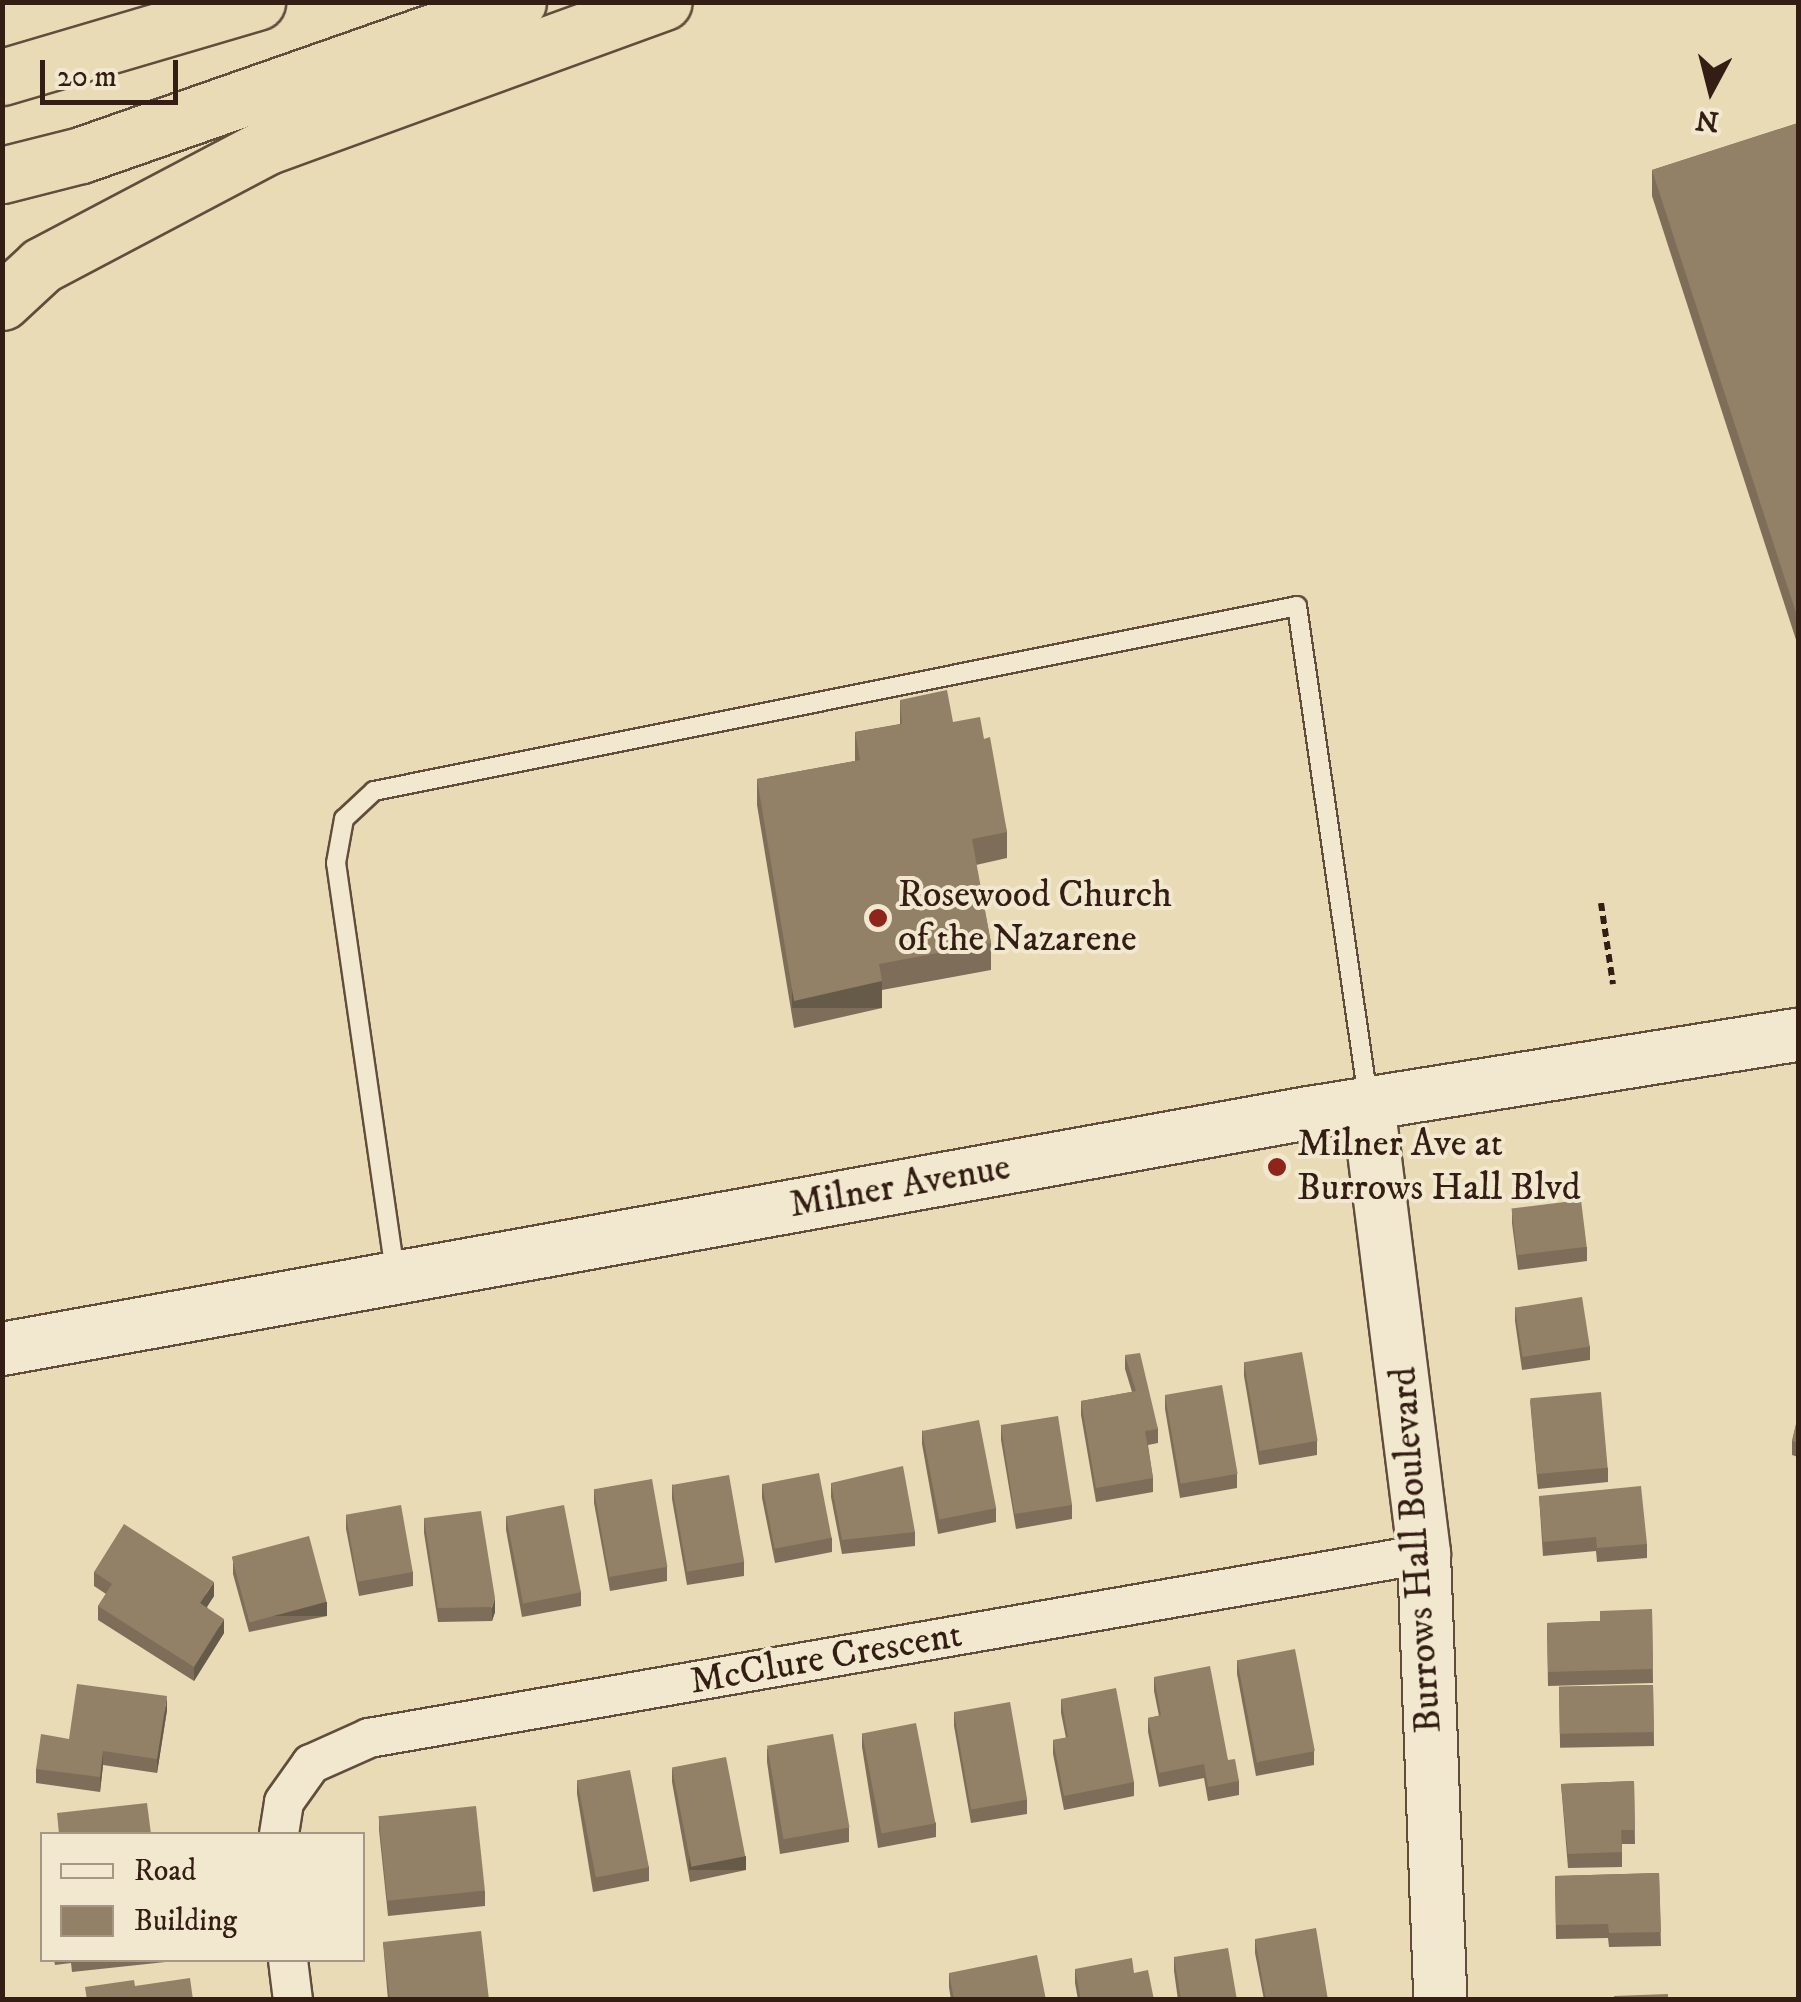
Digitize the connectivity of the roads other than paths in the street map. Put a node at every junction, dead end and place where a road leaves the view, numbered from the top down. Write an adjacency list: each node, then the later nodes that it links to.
1 (257, 2): 4 (highway)
2 (518, 2): 5 (highway)
3 (664, 2): 6 (highway)
4 (2, 77)
5 (2, 175)
6 (2, 302)
7 (1798, 1035): 8 (main road, Milner Avenue)
8 (1368, 1103): 9 (main road, Milner Avenue); 9 (lane); 11 (main road, Burrows Hall Boulevard)
9 (396, 1278): 10 (main road, Milner Avenue)
10 (2, 1349)
11 (1424, 1554): 12 (street, McClure Crescent); 15 (main road, Burrows Hall Boulevard)
12 (279, 1832)
13 (288, 1962): 14 (street)
14 (292, 2000)
15 (1440, 2000)

